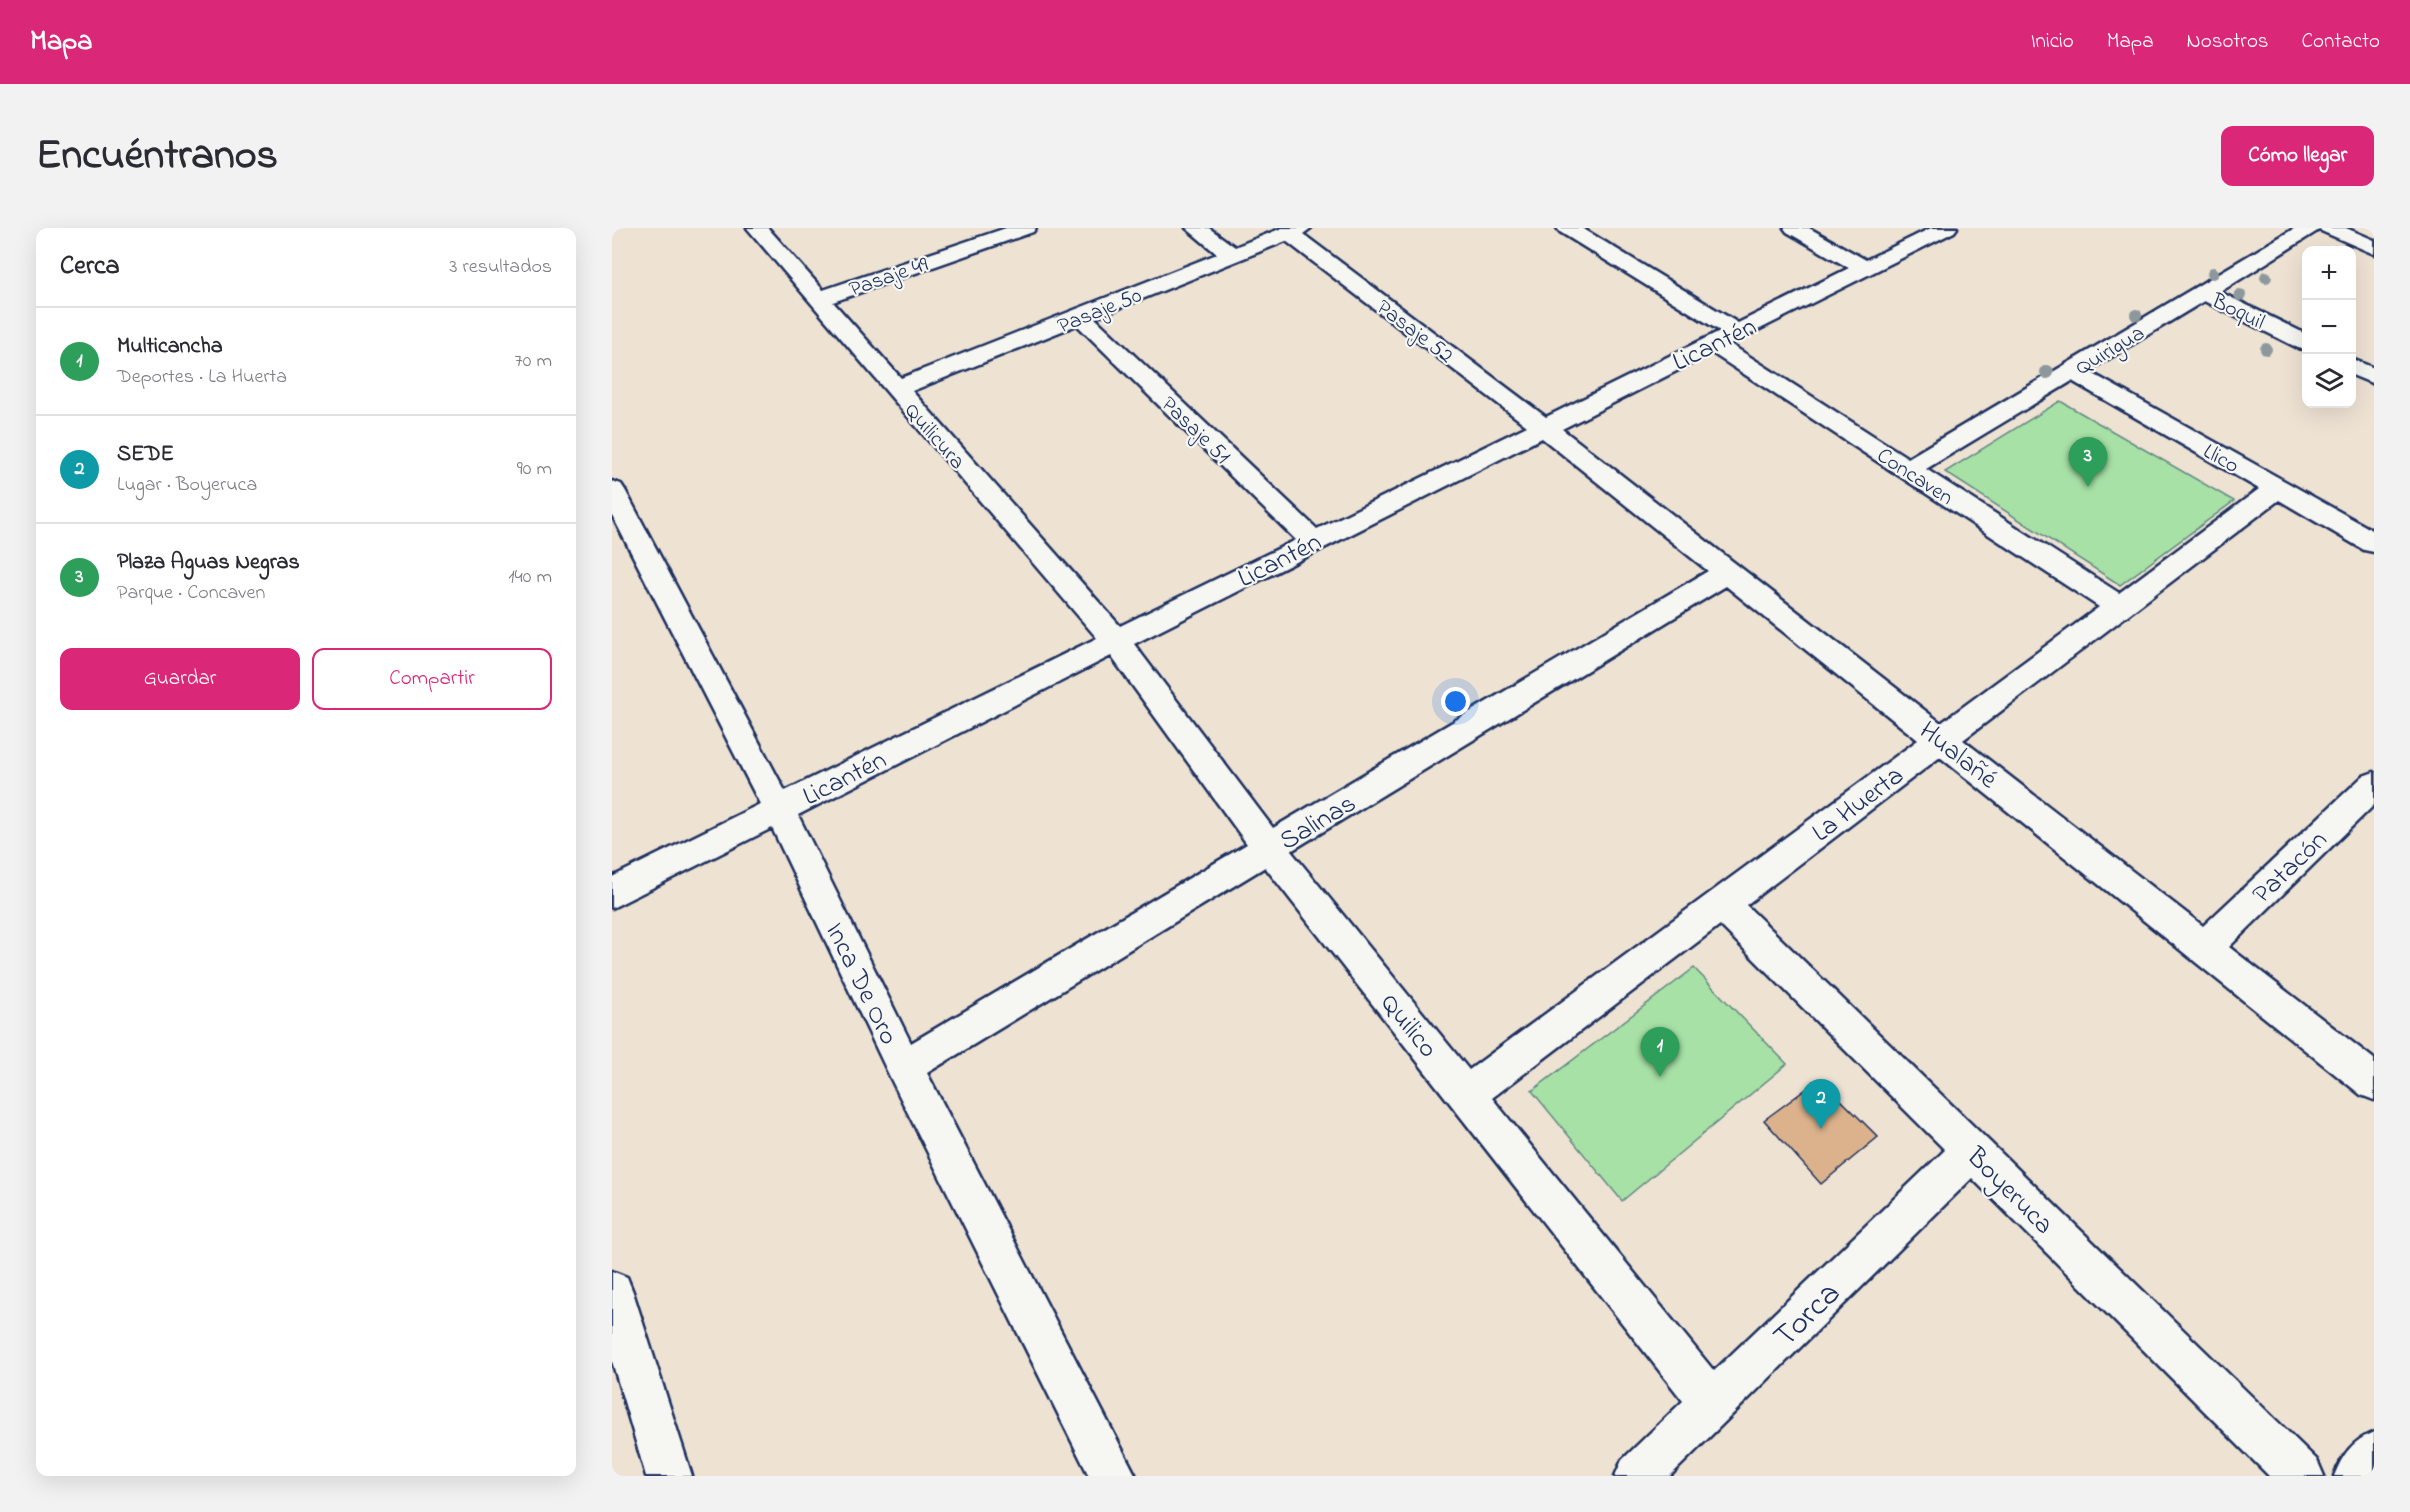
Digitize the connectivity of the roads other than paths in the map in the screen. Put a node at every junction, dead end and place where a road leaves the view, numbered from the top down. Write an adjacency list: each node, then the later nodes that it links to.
1 (757, 228): 14 (street, Quilicura)
2 (1026, 228): 14 (street, Pasaje 49)
3 (1196, 228): 11 (street)
4 (1567, 228): 16 (street)
5 (1794, 228): 12 (street)
6 (1947, 228): 12 (street, Licantén)
7 (2310, 228): 13 (street, Quirigua)
8 (2328, 228): 10 (street)
9 (1294, 231): 11 (street, Pasaje 50); 23 (street, Pasaje 52)
10 (2374, 248)
11 (1232, 255): 15 (street, Pasaje 50)
12 (1865, 268): 16 (street, Licantén)
13 (2203, 292): 17 (street, Boquil); 20 (street, Quirigua)
14 (819, 299): 22 (street, Quilicura)
15 (1080, 316): 22 (street, Pasaje 50); 27 (street, Pasaje 51)
16 (1737, 332): 18 (street, Licantén)
17 (2302, 342)
18 (1713, 343): 23 (street, Licantén); 24 (street, Concaven)
19 (2356, 368): 21 (street)
20 (2071, 371): 24 (street, Quirigua); 25 (street, Llico)
21 (2374, 377)
22 (896, 389): 31 (street, Quilicura)
23 (1544, 427): 27 (street, Licantén); 29 (street, Hualañé)
24 (1908, 469): 30 (street, Concaven)
25 (2278, 488): 28 (street, Llico); 30 (street, La Huerta)
26 (612, 490): 34 (street, Inca De Oro)
27 (1314, 542): 31 (street, Licantén)
28 (2374, 543)
29 (1728, 572): 32 (street, Hualañé); 35 (street, Salinas)
30 (2120, 606): 32 (street, La Huerta)
31 (1116, 641): 34 (street, Licantén); 35 (street, Quilico)
32 (1941, 740): 37 (street, La Huerta); 38 (street, Hualañé)
33 (2374, 785): 38 (street, Patacón)
34 (779, 810): 36 (street, Licantén); 39 (street, Inca De Oro)
35 (1270, 849): 39 (street, Salinas); 41 (street, Quilico)
36 (612, 893)
37 (1722, 904): 41 (street, La Huerta); 42 (street, Boyeruca)
38 (2204, 948): 40 (street, Hualañé)
39 (904, 1067): 47 (street, Inca De Oro)
40 (2374, 1082)
41 (1466, 1095): 44 (street, Quilico)
42 (1972, 1151): 44 (street, Torca); 49 (street, Boyeruca)
43 (612, 1292): 46 (street)
44 (1712, 1403): 48 (street, Torca)
45 (2374, 1454): 50 (street)
46 (669, 1476)
47 (1113, 1476)
48 (1638, 1476)
49 (2301, 1476)
50 (2357, 1476)

